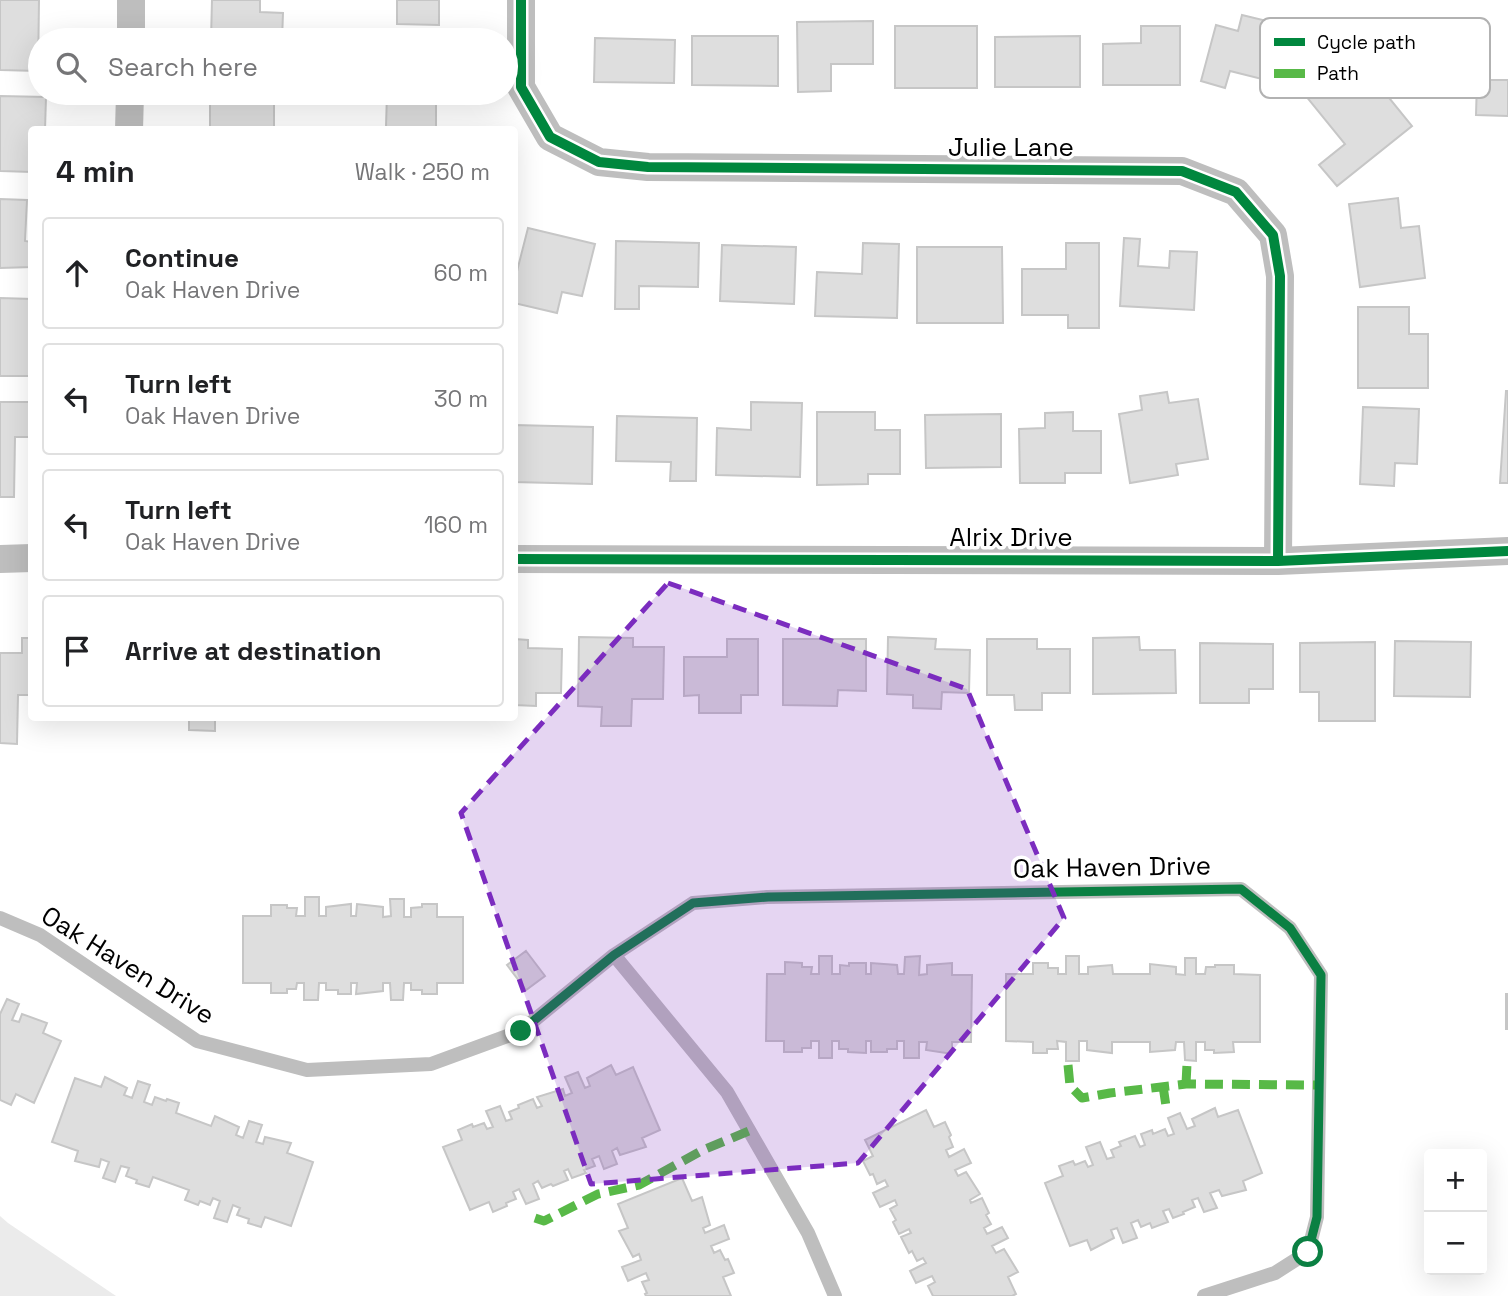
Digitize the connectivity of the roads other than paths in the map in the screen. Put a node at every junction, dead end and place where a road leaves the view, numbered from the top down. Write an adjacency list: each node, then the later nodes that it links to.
1 (131, 0): 3 (street)
2 (521, 0): 10 (street, Julie Lane)
3 (131, 28)
4 (130, 105): 5 (street)
5 (130, 126)
6 (1508, 551): 10 (street, Alrix Drive)
7 (28, 558): 8 (street)
8 (0, 559)
9 (518, 559): 10 (street, Alrix Drive)
10 (1278, 561)
11 (0, 918): 12 (lane, Oak Haven Drive)
12 (614, 955): 13 (lane); 14 (lane, Oak Haven Drive)
13 (835, 1296)
14 (1204, 1296)

